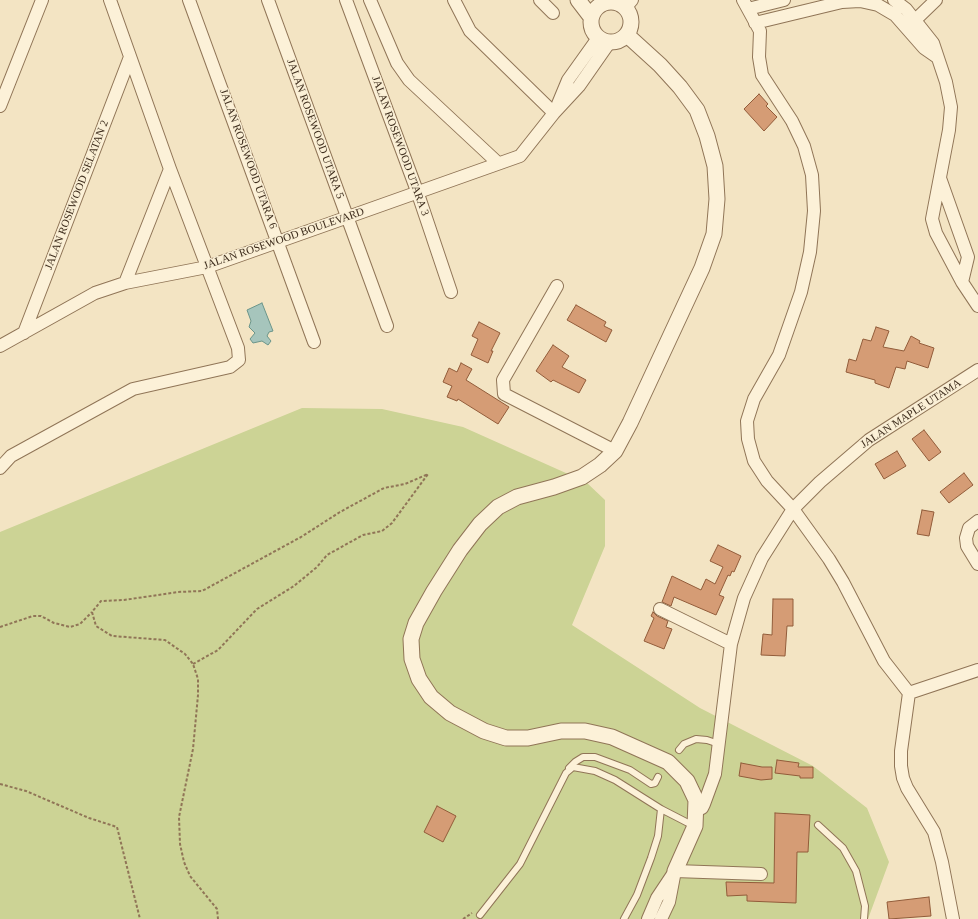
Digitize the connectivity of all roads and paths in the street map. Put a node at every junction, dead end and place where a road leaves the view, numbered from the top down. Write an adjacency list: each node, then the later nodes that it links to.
1 (42, 0): 23 (street)
2 (110, 0): 22 (street)
3 (189, 0): 30 (street, JALAN ROSEWOOD UTARA 6)
4 (268, 0): 29 (street, JALAN ROSEWOOD UTARA 5)
5 (346, 0): 28 (street, JALAN ROSEWOOD UTARA 3)
6 (370, 0): 25 (street)
7 (454, 0): 24 (street)
8 (540, 0): 16 (street)
9 (578, 0): 17 (street)
10 (784, 0): 15 (street)
11 (894, 0): 19 (street)
12 (936, 0): 19 (street)
13 (602, 2): 14 (street); 17 (street)
14 (629, 4): 20 (street)
15 (745, 5): 18 (street)
16 (553, 13)
17 (592, 17): 21 (street)
18 (755, 23): 19 (street); 44 (street)
19 (911, 24): 27 (street)
20 (627, 35): 21 (street); 42 (street)
21 (603, 40): 24 (street, JALAN ROSEWOOD BOULEVARD)
22 (130, 57): 26 (street); 38 (street, JALAN ROSEWOOD SELATAN 2)
23 (0, 106)
24 (554, 113): 25 (street, JALAN ROSEWOOD BOULEVARD)
25 (498, 163): 28 (street, JALAN ROSEWOOD BOULEVARD)
26 (170, 169): 31 (street); 33 (street)
27 (940, 177): 32 (street); 32 (street)
28 (417, 192): 29 (street, JALAN ROSEWOOD BOULEVARD); 35 (street, JALAN ROSEWOOD UTARA 3)
29 (347, 216): 30 (street, JALAN ROSEWOOD BOULEVARD); 37 (street, JALAN ROSEWOOD UTARA 5)
30 (278, 242): 31 (street, JALAN ROSEWOOD BOULEVARD); 39 (street, JALAN ROSEWOOD UTARA 6)
31 (207, 267): 33 (street, JALAN ROSEWOOD BOULEVARD); 43 (street)
32 (962, 282): 36 (street)
33 (125, 283): 38 (street, JALAN ROSEWOOD BOULEVARD)
34 (557, 286): 42 (street)
35 (451, 292)
36 (978, 306)
37 (387, 326)
38 (24, 332): 40 (street, JALAN ROSEWOOD BOULEVARD)
39 (314, 342)
40 (0, 346)
41 (978, 370): 44 (street, JALAN MAPLE UTAMA)
42 (615, 451): 60 (street)
43 (0, 468)
44 (793, 509): 50 (street, JALAN MAPLE UTAMA); 53 (street)
45 (978, 521): 46 (street)
46 (978, 564)
47 (660, 609): 50 (street)
48 (92, 612): 49 (path); 51 (path); 51 (path)
49 (0, 627)
50 (730, 644): 54 (street, JALAN MAPLE UTAMA)
51 (193, 664): 67 (path)
52 (978, 670): 53 (street)
53 (909, 693): 72 (street)
54 (719, 744): 55 (lane); 60 (street, JALAN MAPLE UTAMA)
55 (679, 750)
56 (566, 773): 57 (lane); 59 (lane); 65 (lane)
57 (658, 777)
58 (0, 784): 66 (path)
59 (661, 809): 62 (lane); 68 (lane)
60 (696, 811): 62 (street)
61 (818, 825): 71 (lane)
62 (695, 826): 63 (street)
63 (675, 871): 64 (street); 69 (street); 70 (street)
64 (761, 874)
65 (480, 915)
66 (140, 919)
67 (218, 919)
68 (624, 919)
69 (648, 919)
70 (661, 919)
71 (864, 919)
72 (953, 919)

